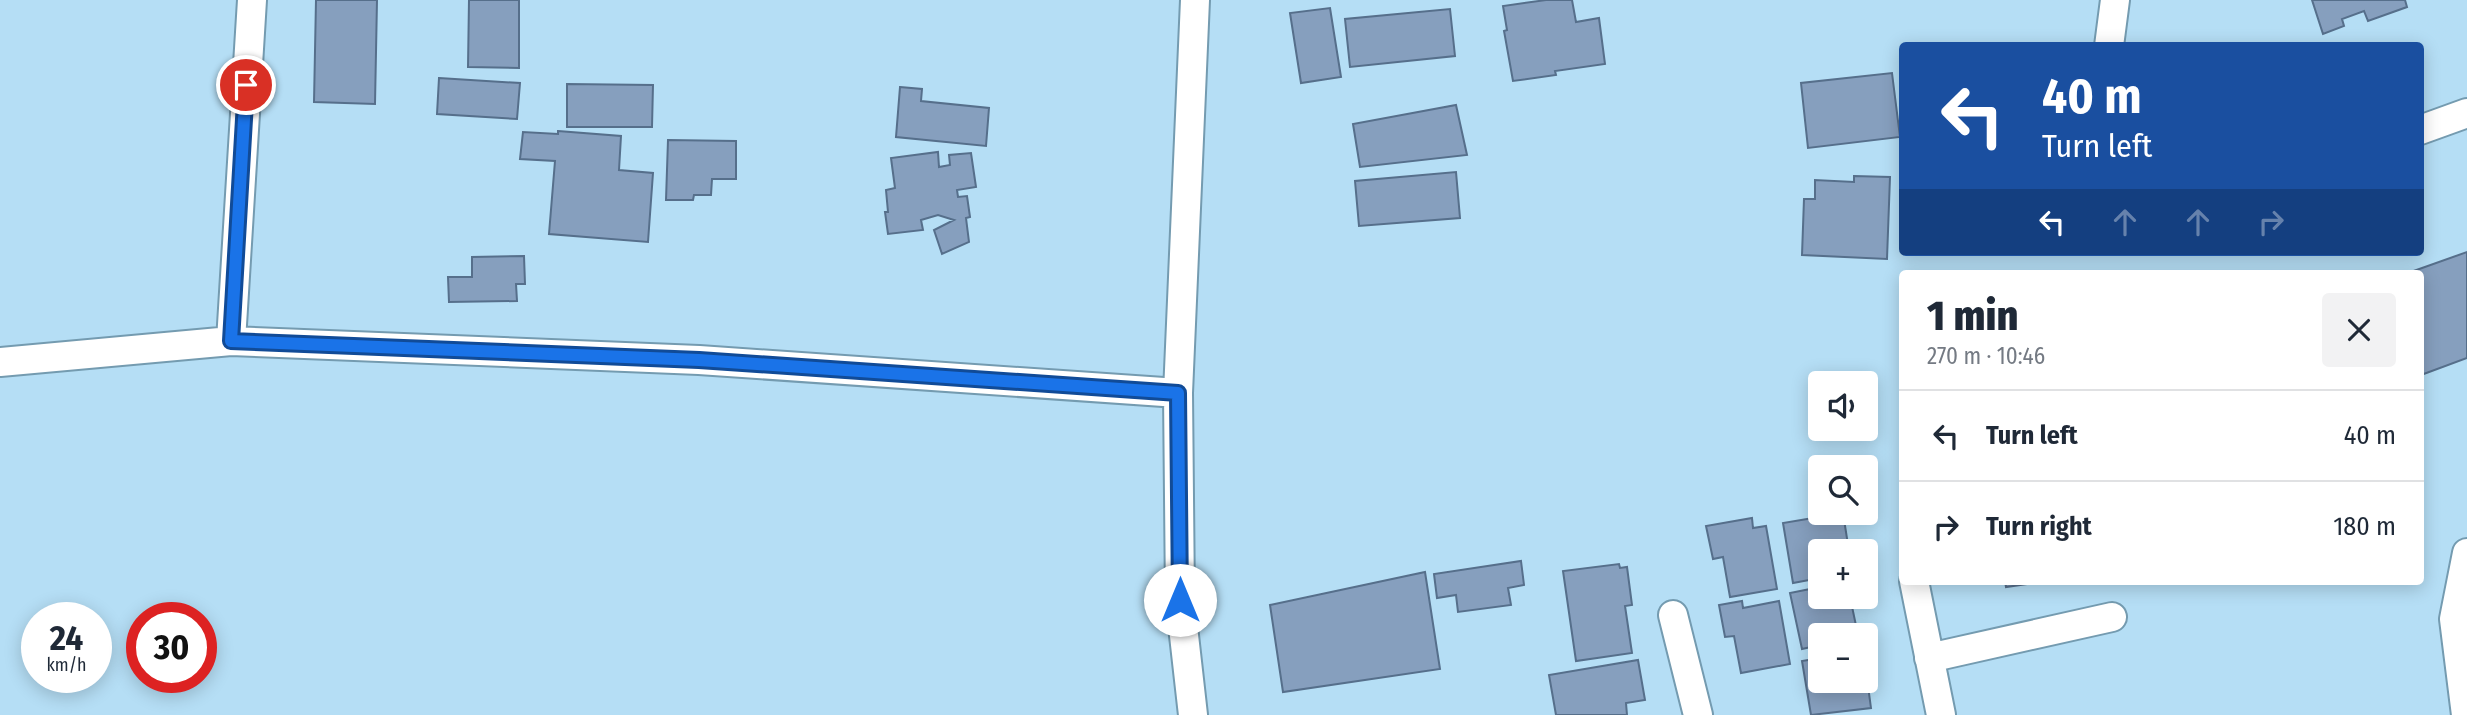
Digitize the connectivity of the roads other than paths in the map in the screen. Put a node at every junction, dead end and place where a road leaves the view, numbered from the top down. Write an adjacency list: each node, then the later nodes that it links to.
1 (252, 0): 7 (street)
2 (1195, 0): 9 (street)
3 (2115, 0): 4 (street)
4 (2110, 42)
5 (2467, 113): 6 (street)
6 (2424, 129)
7 (231, 341): 8 (street); 9 (street)
8 (0, 362)
9 (1178, 393): 15 (street)
10 (2467, 553): 18 (street)
11 (1915, 585): 14 (street)
12 (1673, 615): 16 (street)
13 (2112, 617): 14 (street)
14 (1929, 658): 17 (street)
15 (1193, 715)
16 (1698, 715)
17 (1941, 715)
18 (2466, 715)

